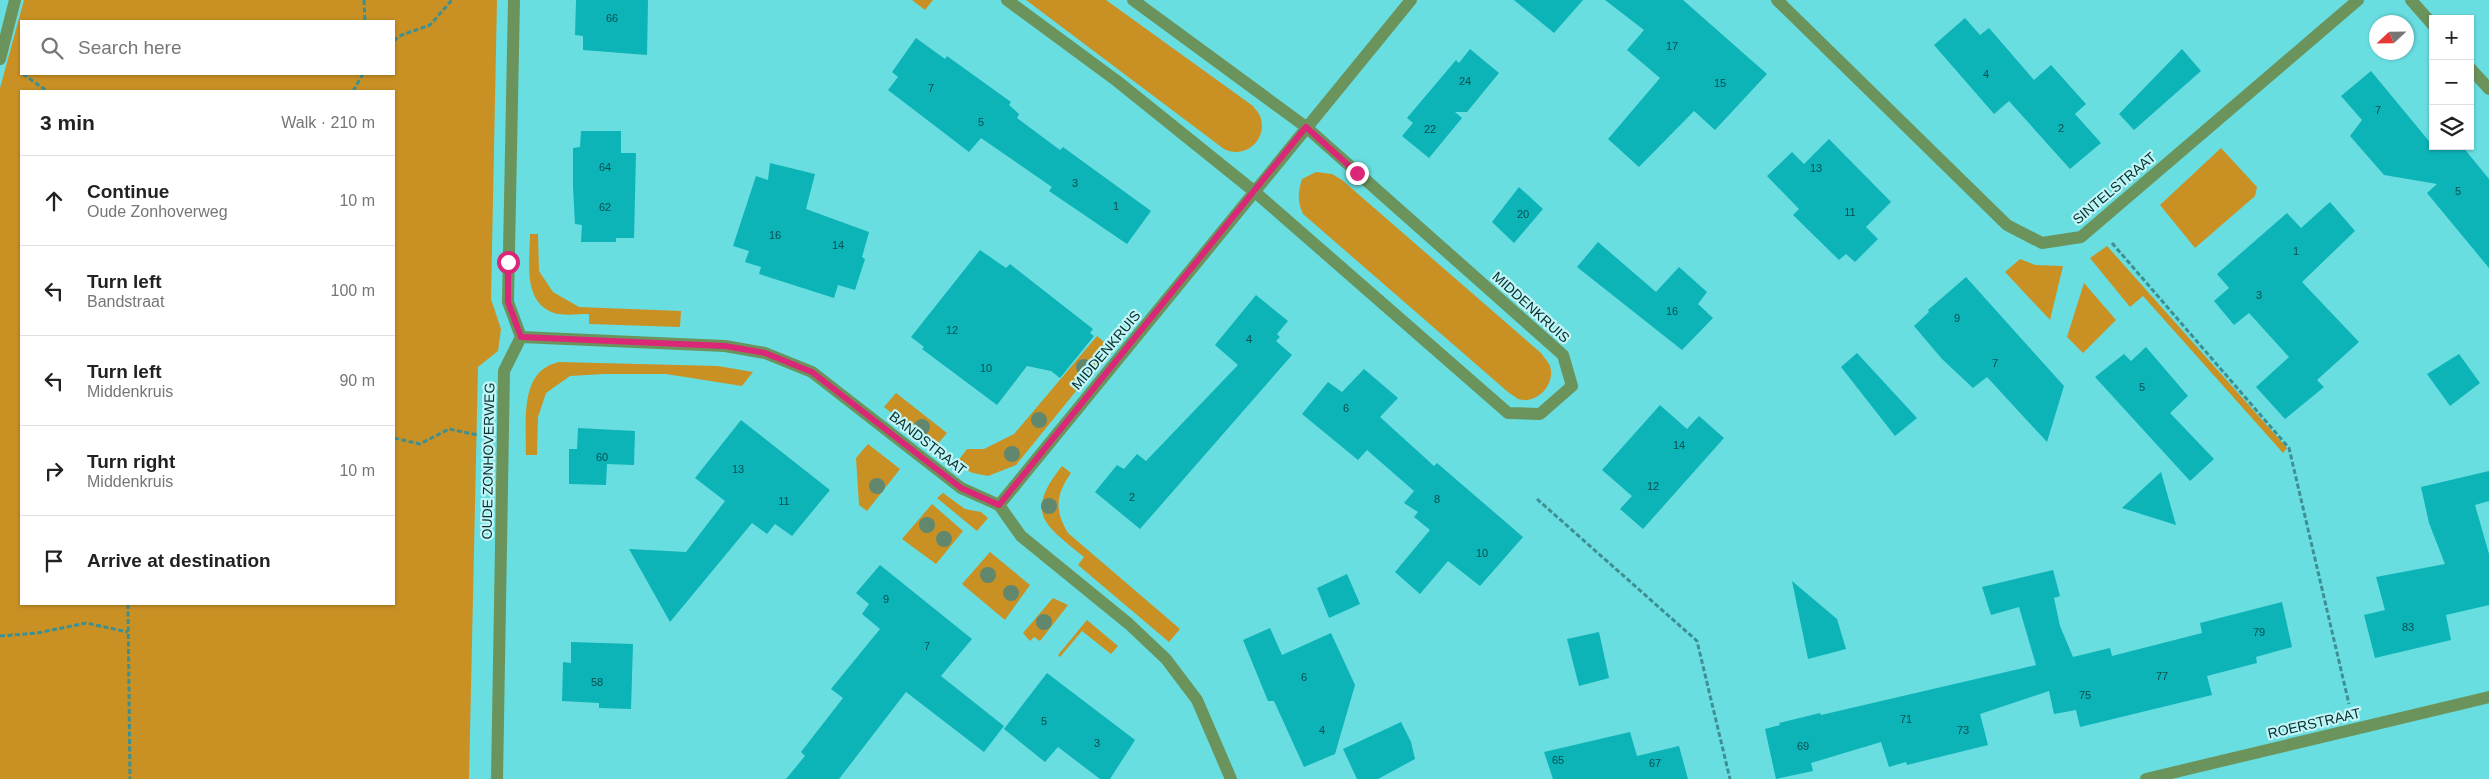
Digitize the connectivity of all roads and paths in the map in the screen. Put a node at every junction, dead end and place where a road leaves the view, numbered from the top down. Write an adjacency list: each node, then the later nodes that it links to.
1 (15, 0): 14 (street)
2 (364, 0): 11 (path)
3 (452, 0): 13 (path)
4 (514, 0): 24 (street)
5 (1006, 0): 22 (street, MIDDENKRUIS)
6 (1133, 0): 21 (street, MIDDENKRUIS)
7 (1411, 0): 21 (street, MIDDENKRUIS)
8 (1777, 0): 9 (street, SINTELSTRAAT)
9 (2358, 0)
10 (2411, 0): 12 (street)
11 (365, 20)
12 (2429, 20)
13 (395, 40)
14 (0, 59)
15 (2474, 72): 18 (street)
16 (24, 75): 19 (path)
17 (362, 75): 20 (path)
18 (2489, 89)
19 (46, 90)
20 (354, 90)
21 (1306, 127): 22 (street, MIDDENKRUIS); 22 (street, MIDDENKRUIS)
22 (1255, 192): 28 (street, MIDDENKRUIS)
23 (2109, 239): 33 (path)
24 (521, 337): 28 (street, BANDSTRAAT); 35 (street, OUDE ZONHOVERWEG)
25 (485, 436): 26 (path)
26 (395, 438)
27 (1537, 499): 37 (path)
28 (999, 505): 36 (street)
29 (128, 605): 30 (path)
30 (128, 632): 31 (path); 34 (path)
31 (0, 636)
32 (2489, 697): 38 (street, ROERSTRAAT)
33 (2350, 709)
34 (130, 779)
35 (497, 779)
36 (1231, 779)
37 (1730, 779)
38 (2146, 779)

